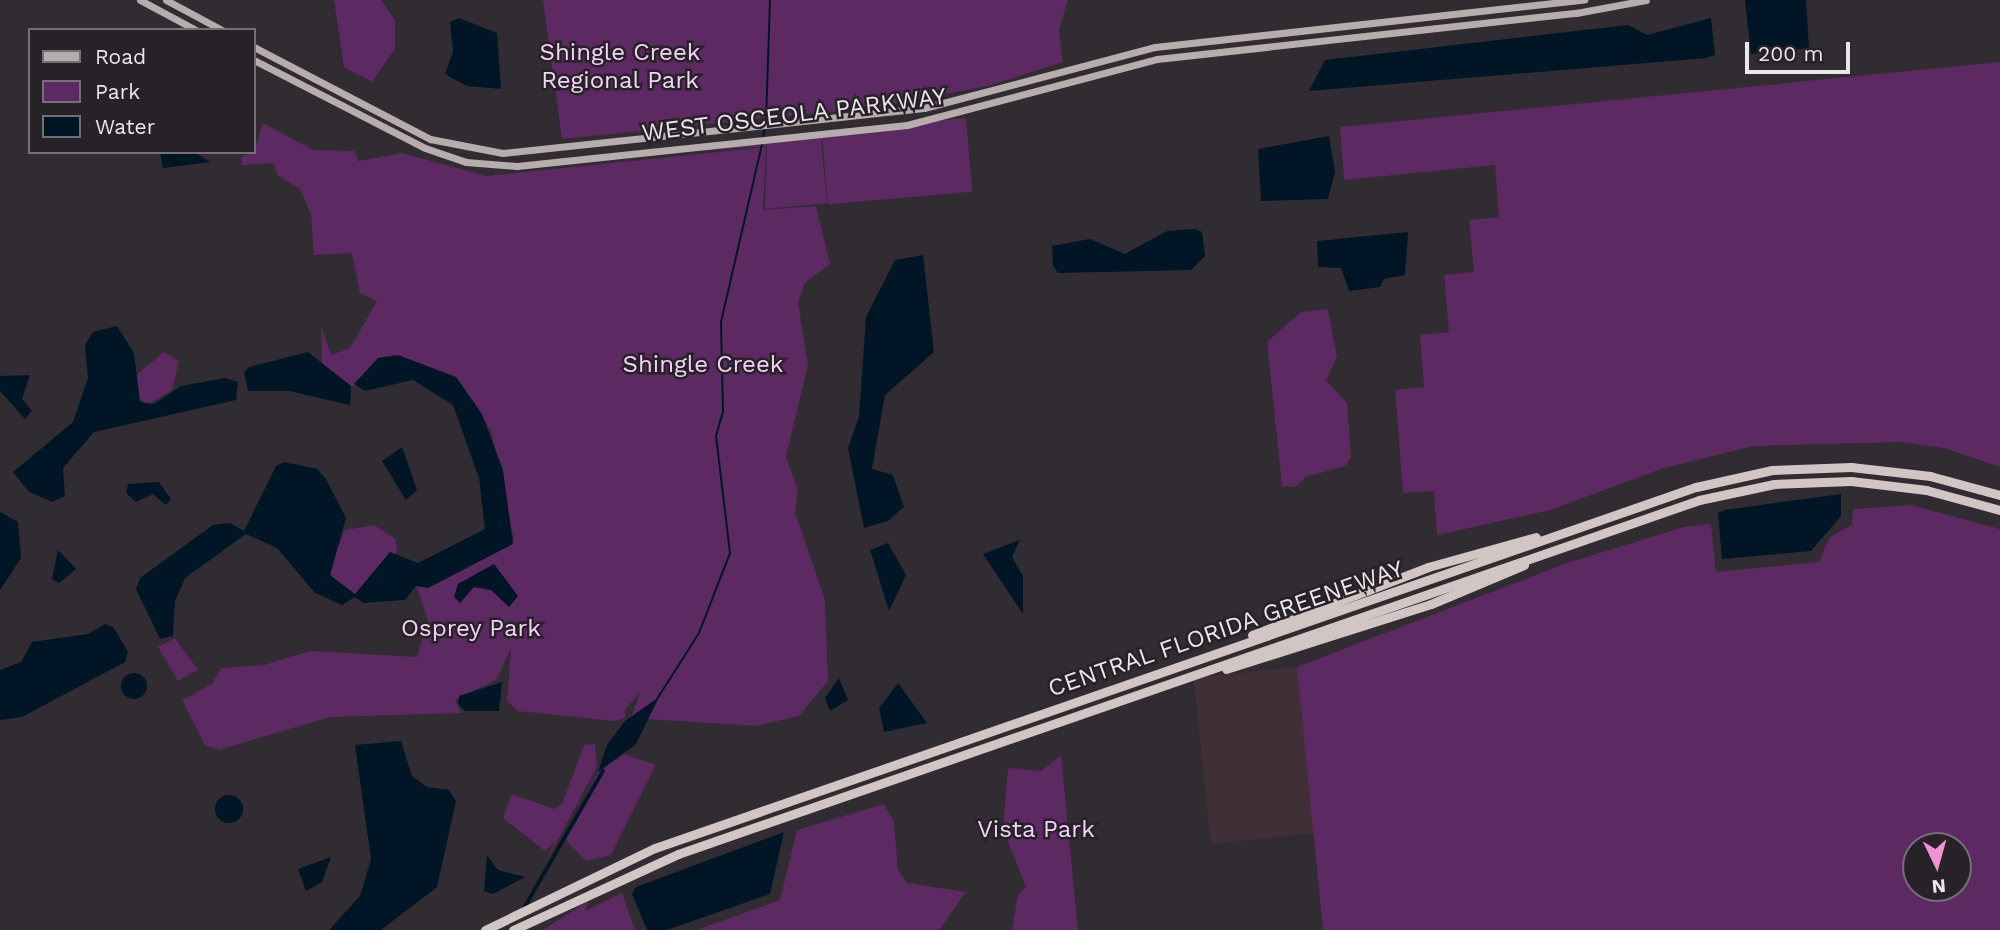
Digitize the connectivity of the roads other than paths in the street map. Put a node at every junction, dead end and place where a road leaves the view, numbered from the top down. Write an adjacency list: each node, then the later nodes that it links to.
1 (140, 0): 5 (main road)
2 (166, 0): 6 (main road)
3 (1584, 0): 7 (main road, WEST OSCEOLA PARKWAY)
4 (1646, 0): 8 (main road, WEST OSCEOLA PARKWAY)
5 (193, 28)
6 (218, 28)
7 (256, 48)
8 (256, 61)
9 (2000, 495): 11 (highway, CENTRAL FLORIDA GREENEWAY)
10 (2000, 510): 12 (highway, CENTRAL FLORIDA GREENEWAY)
11 (485, 930)
12 (513, 930)

